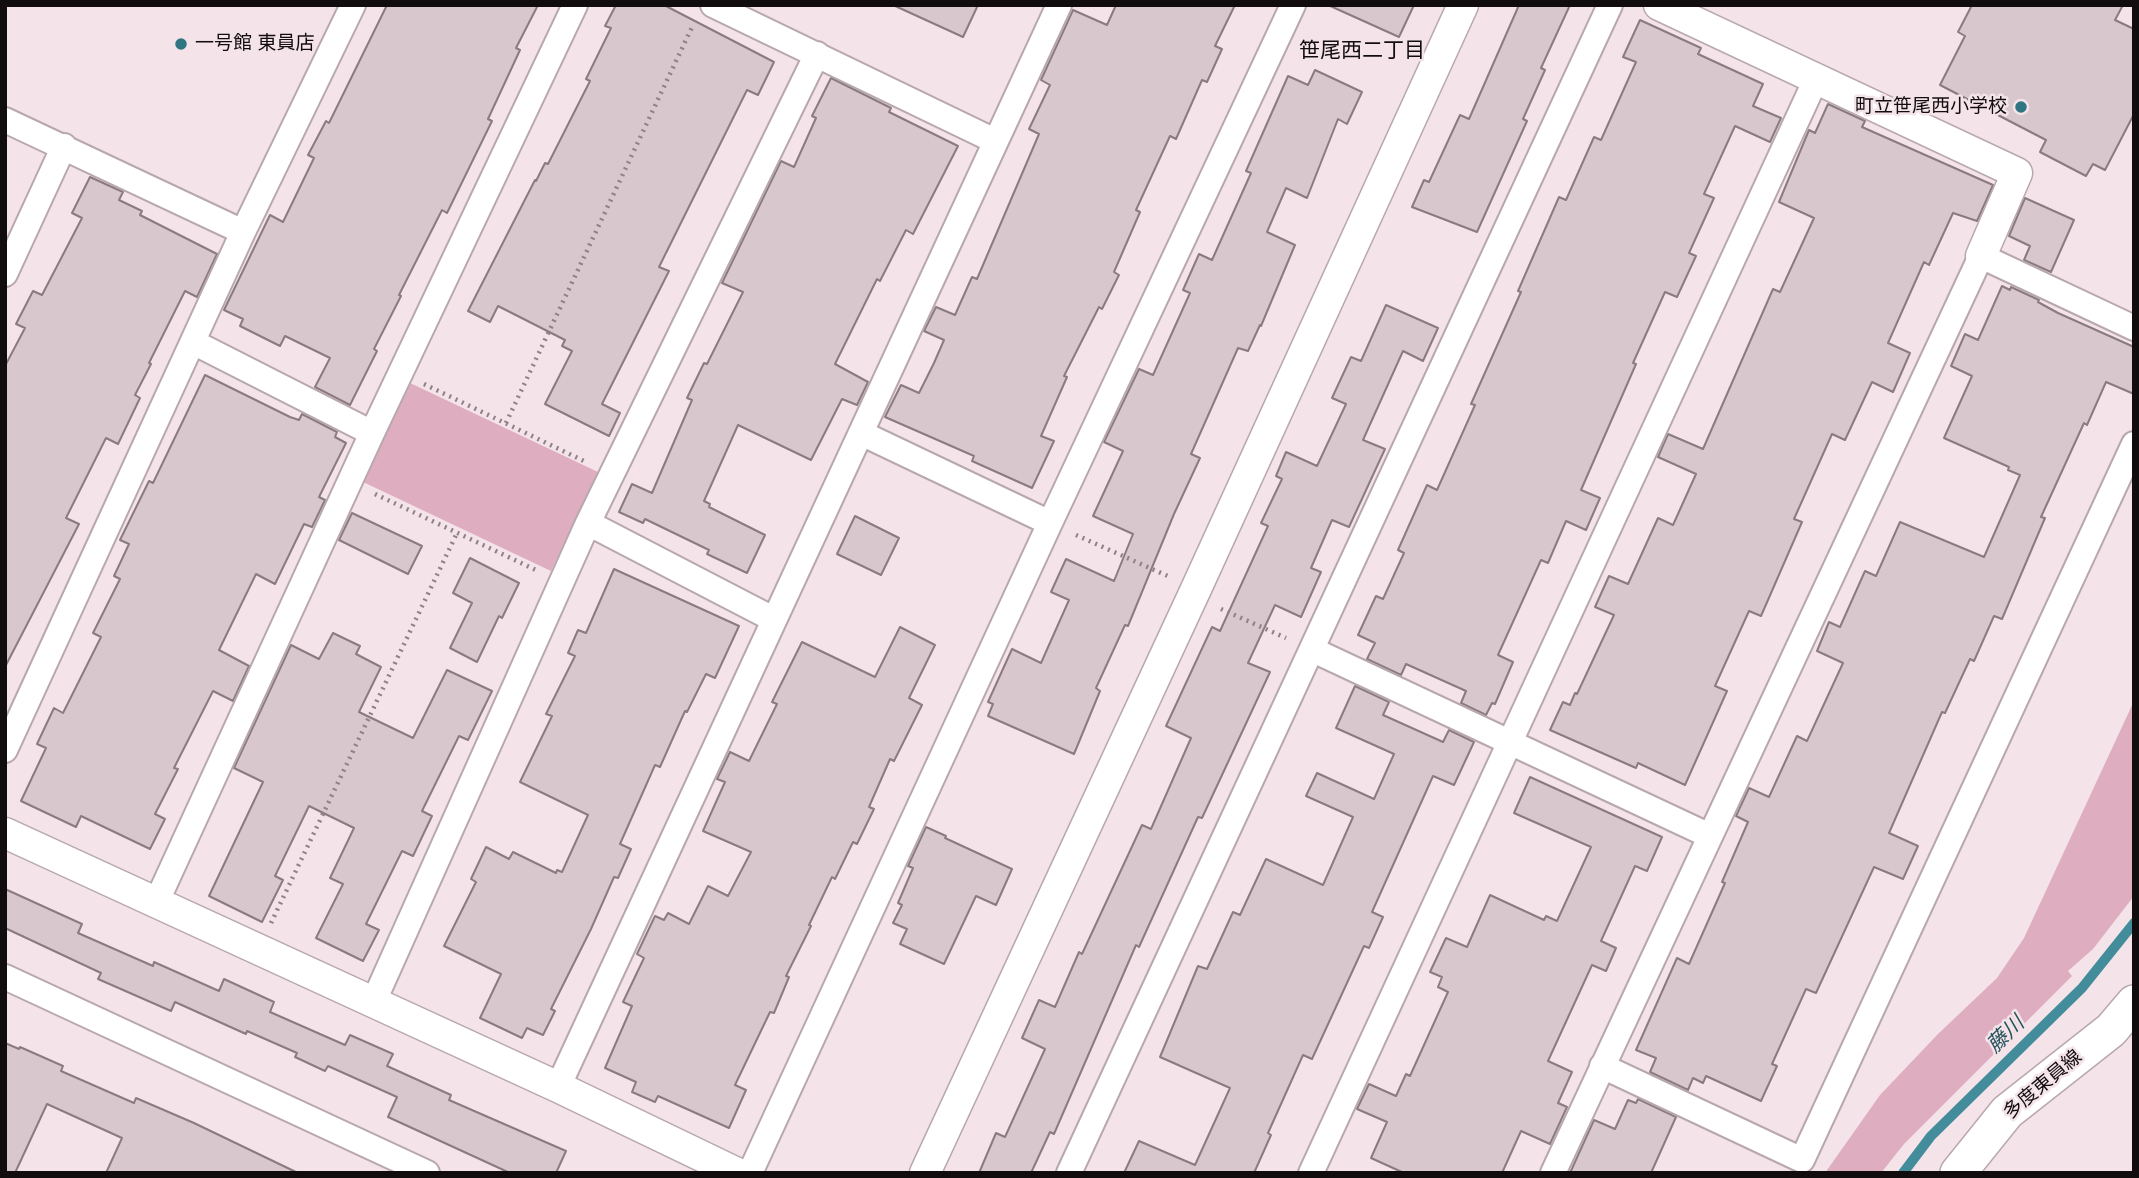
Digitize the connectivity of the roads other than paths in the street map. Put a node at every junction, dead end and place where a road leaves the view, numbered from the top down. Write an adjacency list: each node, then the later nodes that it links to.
1 (353, 5): 14 (street)
2 (575, 5): 19 (street)
3 (1059, 5): 12 (street)
4 (1293, 5): 23 (street)
5 (1463, 5): 39 (street)
6 (1610, 5): 25 (street)
7 (1659, 5): 10 (street)
8 (704, 13): 9 (street)
9 (817, 54): 12 (street); 22 (street)
10 (1816, 79): 15 (street); 26 (street)
11 (5, 120): 13 (street)
12 (995, 141): 20 (street)
13 (64, 146): 14 (street); 16 (street)
14 (243, 232): 18 (street)
15 (1981, 256): 17 (street); 29 (street)
16 (5, 274)
17 (2134, 328)
18 (193, 342): 19 (street); 27 (street)
19 (372, 433): 30 (street)
20 (861, 433): 23 (street); 24 (street)
21 (2134, 444): 34 (street)
22 (589, 523): 24 (street); 32 (street)
23 (1050, 523): 38 (street)
24 (774, 619): 35 (street)
25 (1313, 650): 26 (street); 40 (street)
26 (1512, 742): 29 (street); 41 (street)
27 (5, 750)
28 (5, 833): 30 (street)
29 (1710, 836): 34 (street)
30 (156, 903): 32 (street)
31 (5, 977): 36 (street)
32 (373, 1003): 35 (street)
33 (2134, 1003): 43 (main road, 多度東員線)
34 (1602, 1066): 42 (street)
35 (558, 1087): 37 (street)
36 (427, 1173)
37 (737, 1173)
38 (750, 1173)
39 (925, 1173)
40 (1069, 1173)
41 (1311, 1173)
42 (1553, 1173)
43 (1958, 1173)

